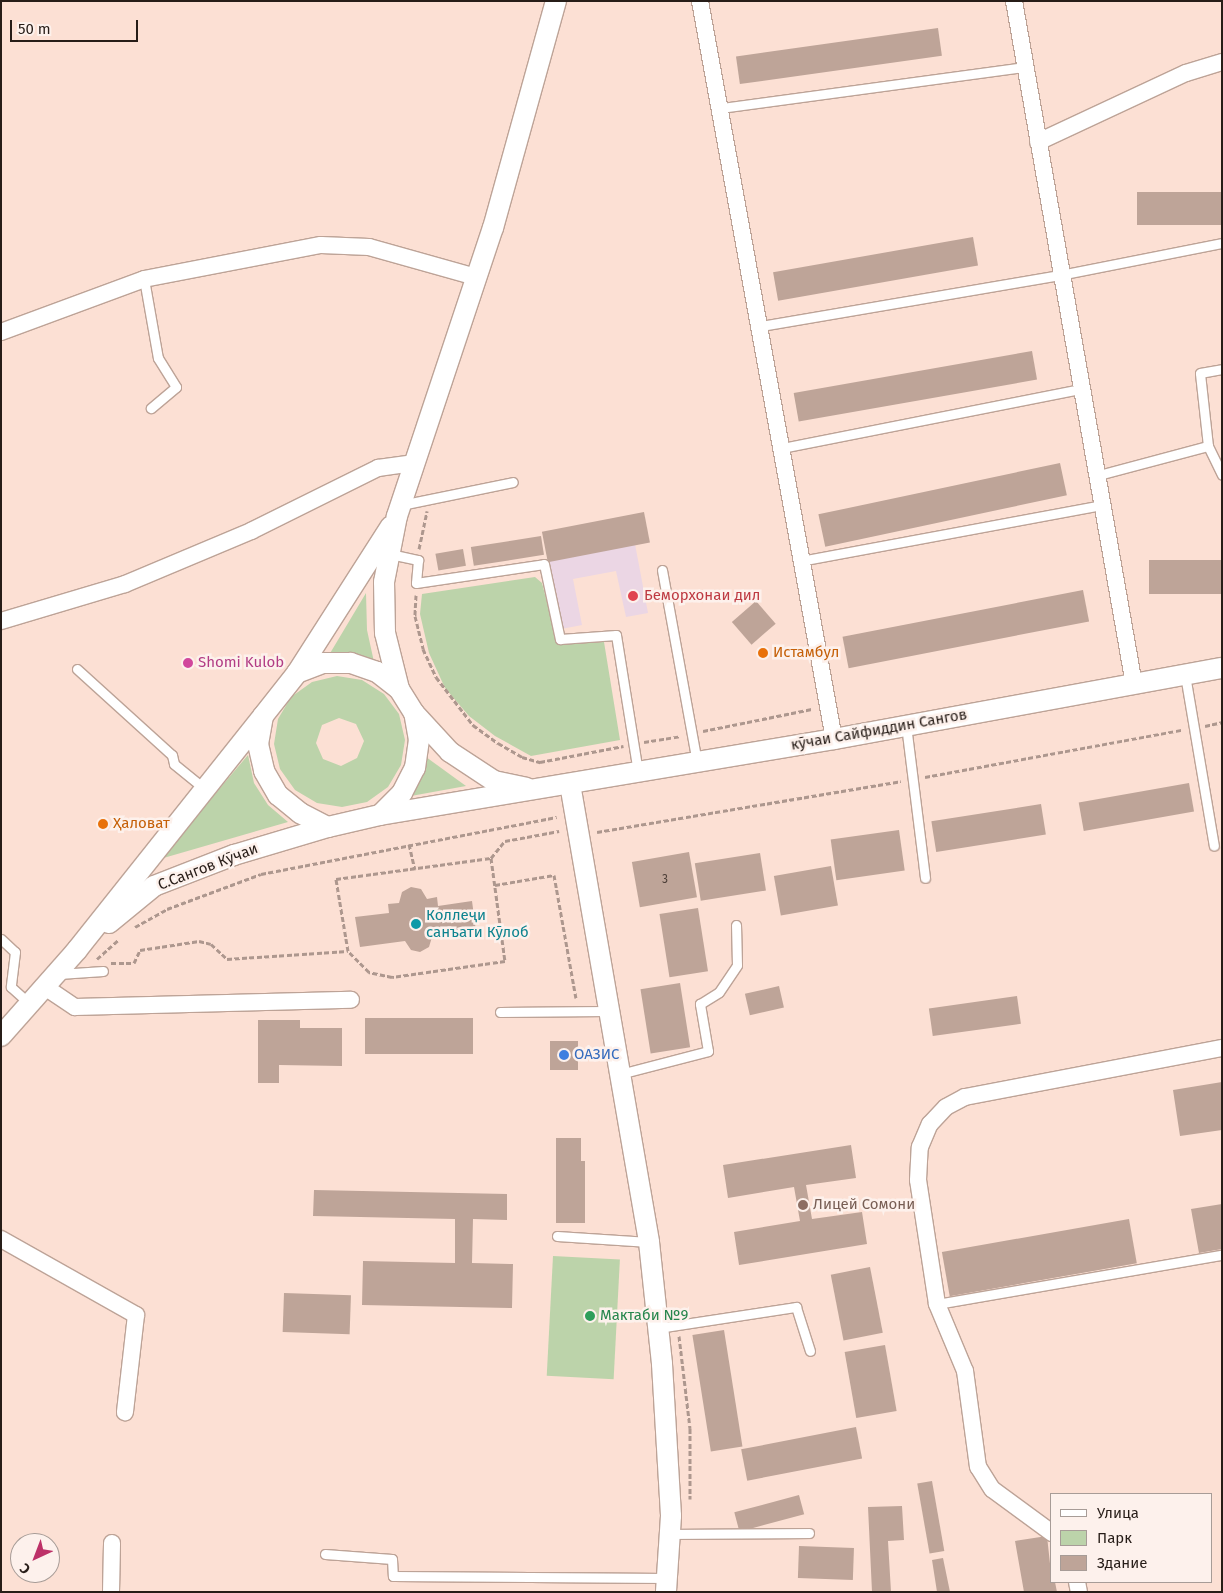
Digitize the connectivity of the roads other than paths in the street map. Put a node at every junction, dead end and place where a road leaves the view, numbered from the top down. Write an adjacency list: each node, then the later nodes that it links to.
1 (556, 1): 10 (street)
2 (700, 1): 6 (street)
3 (1014, 1): 5 (street)
4 (1222, 62): 7 (street)
5 (1024, 66): 6 (lane); 7 (street)
6 (721, 108): 12 (street)
7 (1038, 142): 9 (street)
8 (1222, 243): 9 (lane)
9 (1060, 275): 12 (lane); 15 (street)
10 (476, 277): 11 (street); 19 (street)
11 (144, 279): 13 (street); 16 (lane)
12 (760, 326): 18 (street)
13 (1, 332)
14 (1222, 369): 17 (lane)
15 (1080, 389): 18 (lane); 21 (street)
16 (152, 408)
17 (1208, 446): 20 (lane); 21 (lane)
18 (782, 448): 26 (street)
19 (415, 463): 24 (street); 28 (street)
20 (1222, 475)
21 (1095, 476): 23 (street)
22 (513, 482): 24 (lane)
23 (1101, 505): 26 (lane); 33 (street)
24 (399, 510): 25 (street); 31 (street)
25 (390, 554): 34 (street); 40 (lane)
26 (800, 561): 38 (street)
27 (662, 570): 39 (lane)
28 (1, 621)
29 (1222, 668): 32 (street, кӯчаи Сайфиддин Сангов)
30 (77, 669): 42 (lane)
31 (297, 673): 34 (street); 36 (street)
32 (1186, 675): 33 (street, кӯчаи Сайфиддин Сангов); 46 (lane)
33 (1134, 684): 37 (street, кӯчаи Сайфиддин Сангов)
34 (399, 689): 35 (street)
35 (414, 713): 43 (street); 44 (street)
36 (263, 716): 42 (street); 45 (street)
37 (906, 725): 38 (street, кӯчаи Сайфиддин Сангов); 47 (lane)
38 (834, 739): 39 (street, кӯчаи Сайфиддин Сангов)
39 (698, 762): 40 (street, кӯчаи Сайфиддин Сангов)
40 (638, 772): 41 (street, кӯчаи Сайфиддин Сангов)
41 (570, 784): 43 (street, кӯчаи Сайфиддин Сангов); 55 (street)
42 (205, 789): 50 (street)
43 (535, 790): 44 (street)
44 (380, 815): 45 (street)
45 (328, 827): 50 (street, С.Сангов Кӯчаи)
46 (1214, 846)
47 (925, 878)
48 (736, 925): 59 (lane)
49 (1, 939): 54 (lane)
50 (77, 950): 52 (street)
51 (103, 971): 52 (lane)
52 (50, 981): 53 (street); 54 (street)
53 (351, 1000)
54 (30, 1004): 57 (street)
55 (609, 1011): 56 (lane); 59 (street)
56 (500, 1012)
57 (1, 1036)
58 (1222, 1048): 64 (street)
59 (620, 1074): 62 (street)
60 (557, 1236): 62 (lane)
61 (1, 1239): 67 (street)
62 (648, 1242): 65 (street)
63 (1222, 1255): 64 (lane)
64 (937, 1304): 68 (street)
65 (658, 1328): 66 (lane); 70 (street)
66 (810, 1350)
67 (125, 1412)
68 (1050, 1532)
69 (809, 1533): 70 (lane)
70 (669, 1534): 73 (street)
71 (112, 1543): 74 (street)
72 (325, 1554): 73 (lane)
73 (666, 1585)
74 (111, 1592)

